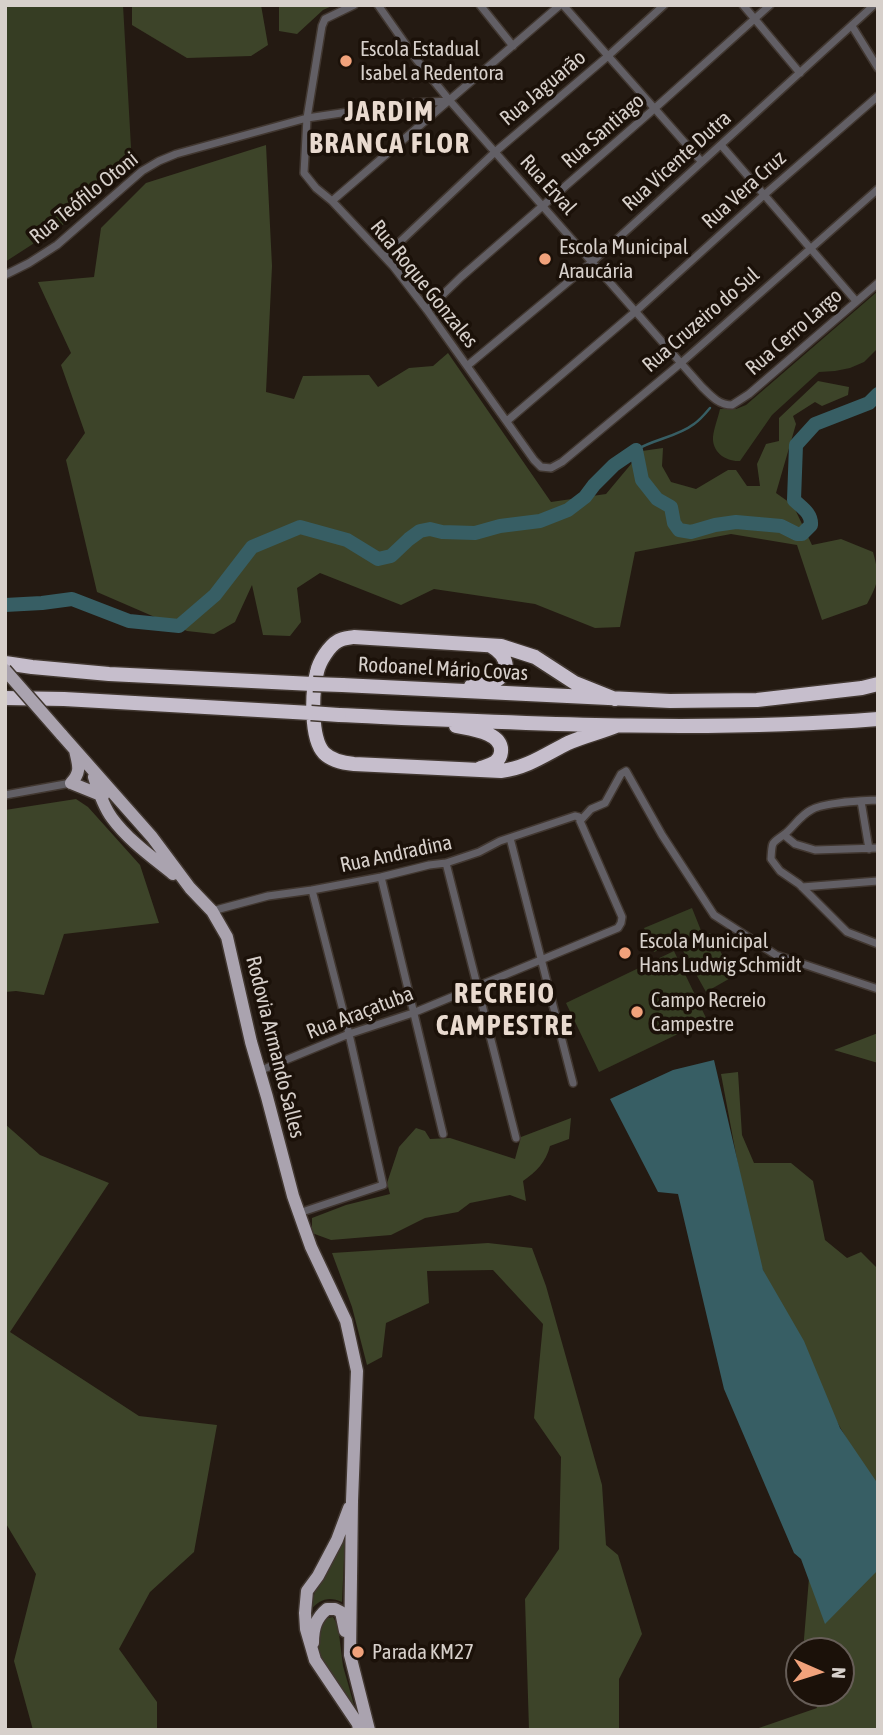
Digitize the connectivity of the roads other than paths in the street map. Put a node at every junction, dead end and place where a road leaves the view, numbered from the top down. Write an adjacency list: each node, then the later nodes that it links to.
1 (354, 5): 18 (street, Rua Roque Gonzales)
2 (378, 5): 16 (street, Rua Erval)
3 (480, 5): 11 (street)
4 (562, 5): 11 (street); 12 (street)
5 (664, 5): 12 (street, Rua Jaguarão)
6 (743, 5): 9 (street)
7 (770, 5): 9 (street, Rua Santiago)
8 (873, 5): 10 (street, Rua Vicente Dutra)
9 (754, 19): 14 (street); 17 (street, Rua Santiago)
10 (852, 26): 13 (street); 14 (street, Rua Vicente Dutra)
11 (513, 46): 16 (street)
12 (608, 56): 17 (street); 20 (street, Rua Jaguarão)
13 (878, 68)
14 (800, 73): 19 (street, Rua Vicente Dutra)
15 (878, 96): 23 (street, Rua Vera Cruz)
16 (450, 101): 18 (street, Rua Teófilo Otoni); 20 (street, Rua Erval); 24 (street)
17 (654, 109): 21 (street); 25 (street, Rua Santiago)
18 (307, 118): 24 (street, Rua Roque Gonzales); 29 (street, Rua Teófilo Otoni)
19 (721, 145): 21 (street, Rua Vicente Dutra); 23 (street)
20 (495, 152): 25 (street, Rua Erval); 27 (street, Rua Jaguarão)
21 (701, 161): 28 (street, Rua Vicente Dutra)
22 (878, 189): 26 (street, Rua Cruzeiro do Sul)
23 (764, 195): 26 (street); 33 (street, Rua Vera Cruz)
24 (332, 201): 27 (street, Rua Roque Gonzales)
25 (543, 206): 28 (street, Rua Erval); 32 (street, Rua Santiago)
26 (810, 248): 31 (street); 34 (street, Rua Cruzeiro do Sul)
27 (385, 256): 32 (street, Rua Roque Gonzales)
28 (592, 262): 33 (street, Rua Erval); 35 (street, Rua Vicente Dutra)
29 (5, 275)
30 (878, 283): 31 (street, Rua Cerro Largo)
31 (856, 301): 36 (street, Rua Cerro Largo)
32 (427, 310): 35 (street, Rua Roque Gonzales)
33 (636, 311): 34 (street, Rua Erval); 37 (street, Rua Vera Cruz)
34 (681, 363): 36 (street, Rua Erval); 38 (street, Rua Cruzeiro do Sul)
35 (467, 366): 37 (street, Rua Roque Gonzales)
36 (732, 405)
37 (507, 421): 38 (street, Rua Roque Gonzales)
38 (541, 467)
39 (487, 644): 43 (highway); 45 (highway); 51 (highway)
40 (5, 663): 43 (highway, Rodoanel Mário Covas, bridge)
41 (5, 670): 49 (main road, Rodovia Armando Salles, bridge)
42 (878, 684): 45 (highway, Rodoanel Mário Covas)
43 (435, 690): 45 (highway, Rodoanel Mário Covas)
44 (5, 698): 46 (highway, bridge)
45 (615, 699)
46 (424, 719): 48 (highway); 51 (highway)
47 (878, 719): 48 (highway)
48 (616, 726): 51 (highway)
49 (75, 750): 50 (main road, Rodovia Armando Salles); 52 (main road)
50 (89, 766): 53 (main road); 55 (main road, Rodovia Armando Salles)
51 (473, 771)
52 (71, 783): 53 (main road); 53 (main road); 54 (street)
53 (93, 786): 55 (main road); 66 (main road)
54 (5, 795)
55 (119, 800): 66 (main road, Rodovia Armando Salles)
56 (878, 800): 57 (street)
57 (861, 802): 59 (street); 61 (street)
58 (580, 821): 60 (street, Rua Andradina); 70 (street, Rua Araçatuba); 72 (street)
59 (784, 835): 61 (street); 65 (street)
60 (510, 838): 62 (street, Rua Andradina); 70 (street)
61 (874, 848)
62 (446, 863): 63 (street, Rua Andradina); 71 (street)
63 (381, 877): 67 (street, Rua Andradina); 73 (street)
64 (878, 881): 65 (street)
65 (802, 887): 69 (street)
66 (190, 888): 68 (main road, Rodovia Armando Salles)
67 (312, 890): 68 (street, Rua Andradina); 74 (street)
68 (212, 911): 75 (main road, Rodovia Armando Salles)
69 (878, 944)
70 (541, 959): 71 (street, Rua Araçatuba); 76 (street)
71 (477, 985): 73 (street, Rua Araçatuba); 78 (street)
72 (878, 989)
73 (413, 1013): 74 (street, Rua Araçatuba); 77 (street)
74 (349, 1034): 75 (street, Rua Araçatuba); 79 (street)
75 (259, 1072): 79 (main road, Rodovia Armando Salles)
76 (573, 1083)
77 (443, 1134)
78 (516, 1138)
79 (299, 1213): 80 (main road, Rodovia Armando Salles)
80 (352, 1501): 81 (main road, Rodovia Armando Salles); 82 (main road, Rodovia Armando Salles)
81 (350, 1655): 82 (main road); 84 (main road, Rodovia Armando Salles)
82 (315, 1660): 83 (main road, Rodovia Armando Salles)
83 (359, 1730)
84 (369, 1730)

